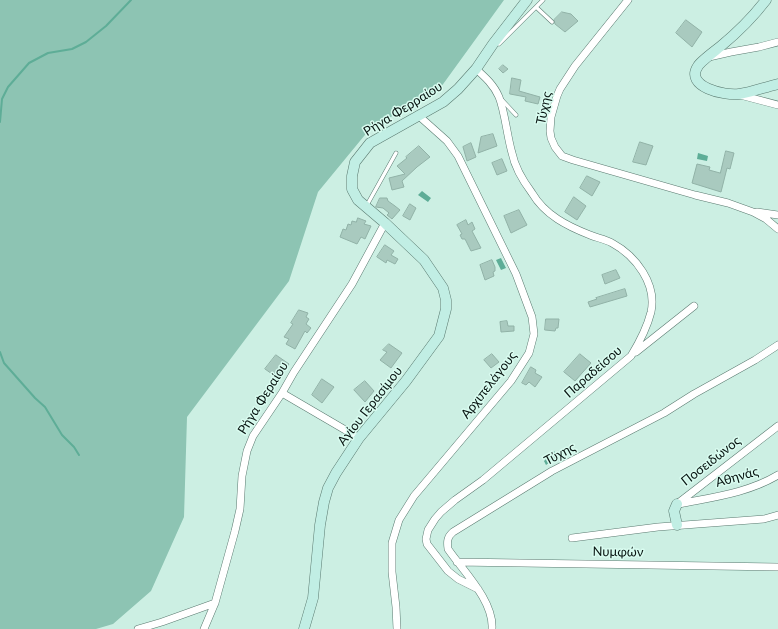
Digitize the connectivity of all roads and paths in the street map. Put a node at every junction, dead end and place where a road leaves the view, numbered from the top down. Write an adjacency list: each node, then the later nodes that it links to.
1 (527, 0): 9 (street, Ρήγα Φερραίου)
2 (543, 0): 5 (lane)
3 (628, 0): 18 (street, Τύχης)
4 (766, 0): 8 (street)
5 (536, 8): 6 (lane); 9 (lane)
6 (552, 22)
7 (778, 42): 8 (street)
8 (709, 57): 11 (street)
9 (479, 65): 12 (street, Παραδείσου); 15 (street, Ρήγα Φερραίου)
10 (778, 84): 11 (street)
11 (738, 94): 13 (street)
12 (499, 98): 14 (lane); 24 (street, Παραδείσου)
13 (778, 105)
14 (516, 115)
15 (419, 116): 17 (street, Ρήγα Φερραίου); 40 (street, Αρχιπελάγους)
16 (396, 153): 17 (lane)
17 (365, 208): 20 (street, Ρήγα Φερραίου)
18 (753, 212): 19 (street); 21 (street, Τύχης)
19 (778, 215)
20 (385, 223): 25 (street, Ρήγα Φεραίου); 27 (street, Αγίου Γερασίμου)
21 (778, 229)
22 (694, 306): 24 (street)
23 (778, 345): 33 (street, Τύχης)
24 (631, 356): 35 (street, Παραδείσου)
25 (282, 393): 27 (street); 36 (street, Ρήγα Φεραίου)
26 (778, 426): 29 (street, Ποσειδώνος)
27 (359, 438): 39 (street, Αγίου Γερασίμου)
28 (778, 474): 29 (street, Αθηνάς)
29 (677, 504): 31 (street, Ποσειδώνος)
30 (778, 515): 31 (street)
31 (677, 525): 32 (street)
32 (572, 538)
33 (457, 562): 34 (street, Νυμφών); 35 (street, Τύχης)
34 (778, 567)
35 (478, 589): 41 (street, Τύχης)
36 (215, 603): 37 (street); 38 (street, Ρήγα Φεραίου)
37 (138, 629)
38 (204, 629)
39 (304, 629)
40 (397, 629)
41 (492, 629)

